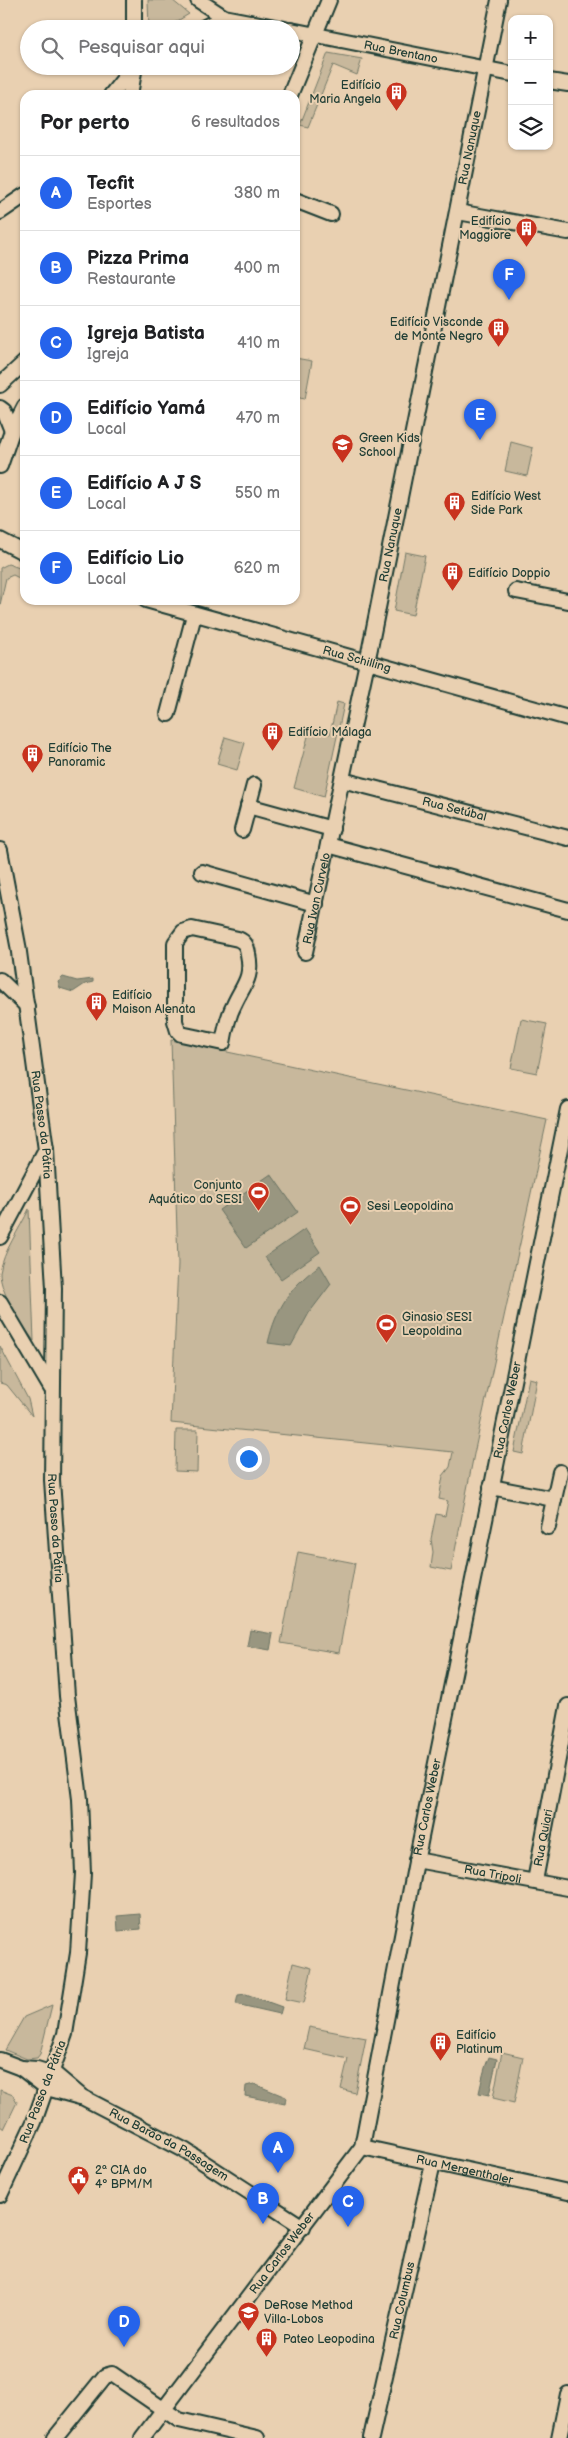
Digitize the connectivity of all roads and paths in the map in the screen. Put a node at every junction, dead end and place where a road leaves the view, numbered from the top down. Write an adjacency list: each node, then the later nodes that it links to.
1 (134, 0): 6 (street)
2 (198, 0): 5 (street)
3 (329, 0): 10 (street)
4 (498, 0): 11 (street, Rua Nanuque)
5 (224, 17): 7 (street); 8 (street)
6 (134, 20)
7 (218, 20)
8 (239, 20)
9 (300, 32): 10 (street, Rua Brentano)
10 (316, 35): 11 (street, Rua Brentano); 12 (street)
11 (484, 69): 13 (street, Rua Brentano); 25 (street, Rua Nanuque)
12 (300, 72)
13 (508, 73)
14 (127, 75): 19 (street)
15 (133, 75): 20 (street)
16 (299, 75): 21 (street)
17 (553, 82): 18 (street)
18 (568, 84)
19 (115, 90)
20 (131, 90)
21 (292, 90)
22 (20, 199): 24 (street)
23 (300, 202): 26 (street)
24 (0, 212)
25 (458, 212): 27 (street); 40 (street, Rua Nanuque)
26 (331, 214)
27 (568, 232)
28 (20, 367): 29 (street)
29 (0, 385)
30 (0, 408): 32 (street)
31 (20, 416): 32 (street)
32 (12, 431): 33 (street)
33 (0, 466)
34 (0, 540): 35 (street)
35 (20, 550)
36 (516, 590): 37 (street)
37 (568, 601)
38 (162, 605): 39 (street, Rua Schilling)
39 (194, 615): 40 (street, Rua Schilling); 41 (street)
40 (367, 663): 42 (street, Rua Schilling); 43 (street, Rua Nanuque)
41 (168, 714)
42 (568, 718)
43 (342, 780): 46 (street, Rua Nanuque); 48 (street, Rua Setúbal)
44 (254, 786): 45 (street)
45 (248, 806): 46 (street); 47 (street)
46 (332, 829): 49 (street, Rua Nanuque)
47 (242, 830)
48 (568, 838)
49 (328, 845): 52 (street, Rua Ivan Curvelo); 53 (street)
50 (0, 850): 57 (street, Rua Passo da Pátria)
51 (202, 872): 52 (street)
52 (316, 904): 54 (street, Rua Ivan Curvelo)
53 (568, 910)
54 (305, 952)
55 (0, 980): 57 (street)
56 (246, 983): 56 (street)
57 (27, 1006): 59 (street, Rua Passo da Pátria)
58 (568, 1108): 64 (street, Rua Carlos Weber)
59 (46, 1150): 60 (street); 62 (street, Rua Passo da Pátria)
60 (0, 1237)
61 (0, 1302): 62 (street)
62 (52, 1389): 73 (street, Rua Passo da Pátria)
63 (560, 1472): 65 (street)
64 (491, 1487): 65 (street); 68 (street, Rua Carlos Weber)
65 (554, 1499): 66 (street)
66 (548, 1528)
67 (568, 1706): 69 (street, Rua Quiari)
68 (416, 1860): 69 (street, Rua Tripoli); 76 (street, Rua Carlos Weber)
69 (535, 1881): 70 (street, Rua Tripoli)
70 (568, 1888)
71 (0, 2060): 72 (street, Rua Barão da Passagem)
72 (21, 2068): 73 (street, Rua Barão da Passagem); 74 (street, Rua Barão da Passagem)
73 (52, 2074): 74 (street, Rua Passo da Pátria); 75 (street, Rua Barão da Passagem)
74 (47, 2088): 75 (street, Rua Barão da Passagem); 79 (street, Rua Passo da Pátria)
75 (82, 2097): 80 (street, Rua Barão da Passagem)
76 (362, 2147): 77 (street, Rua Mergenthaler); 80 (street, Rua Carlos Weber)
77 (434, 2162): 78 (street, Rua Mergenthaler); 86 (street, Rua Columbus)
78 (568, 2192)
79 (0, 2195)
80 (303, 2227): 82 (street, Rua Carlos Weber)
81 (568, 2394): 87 (street)
82 (163, 2410): 83 (street); 84 (street, Rua Carlos Weber); 85 (street)
83 (55, 2438)
84 (142, 2438)
85 (258, 2438)
86 (371, 2438)
87 (559, 2438)

